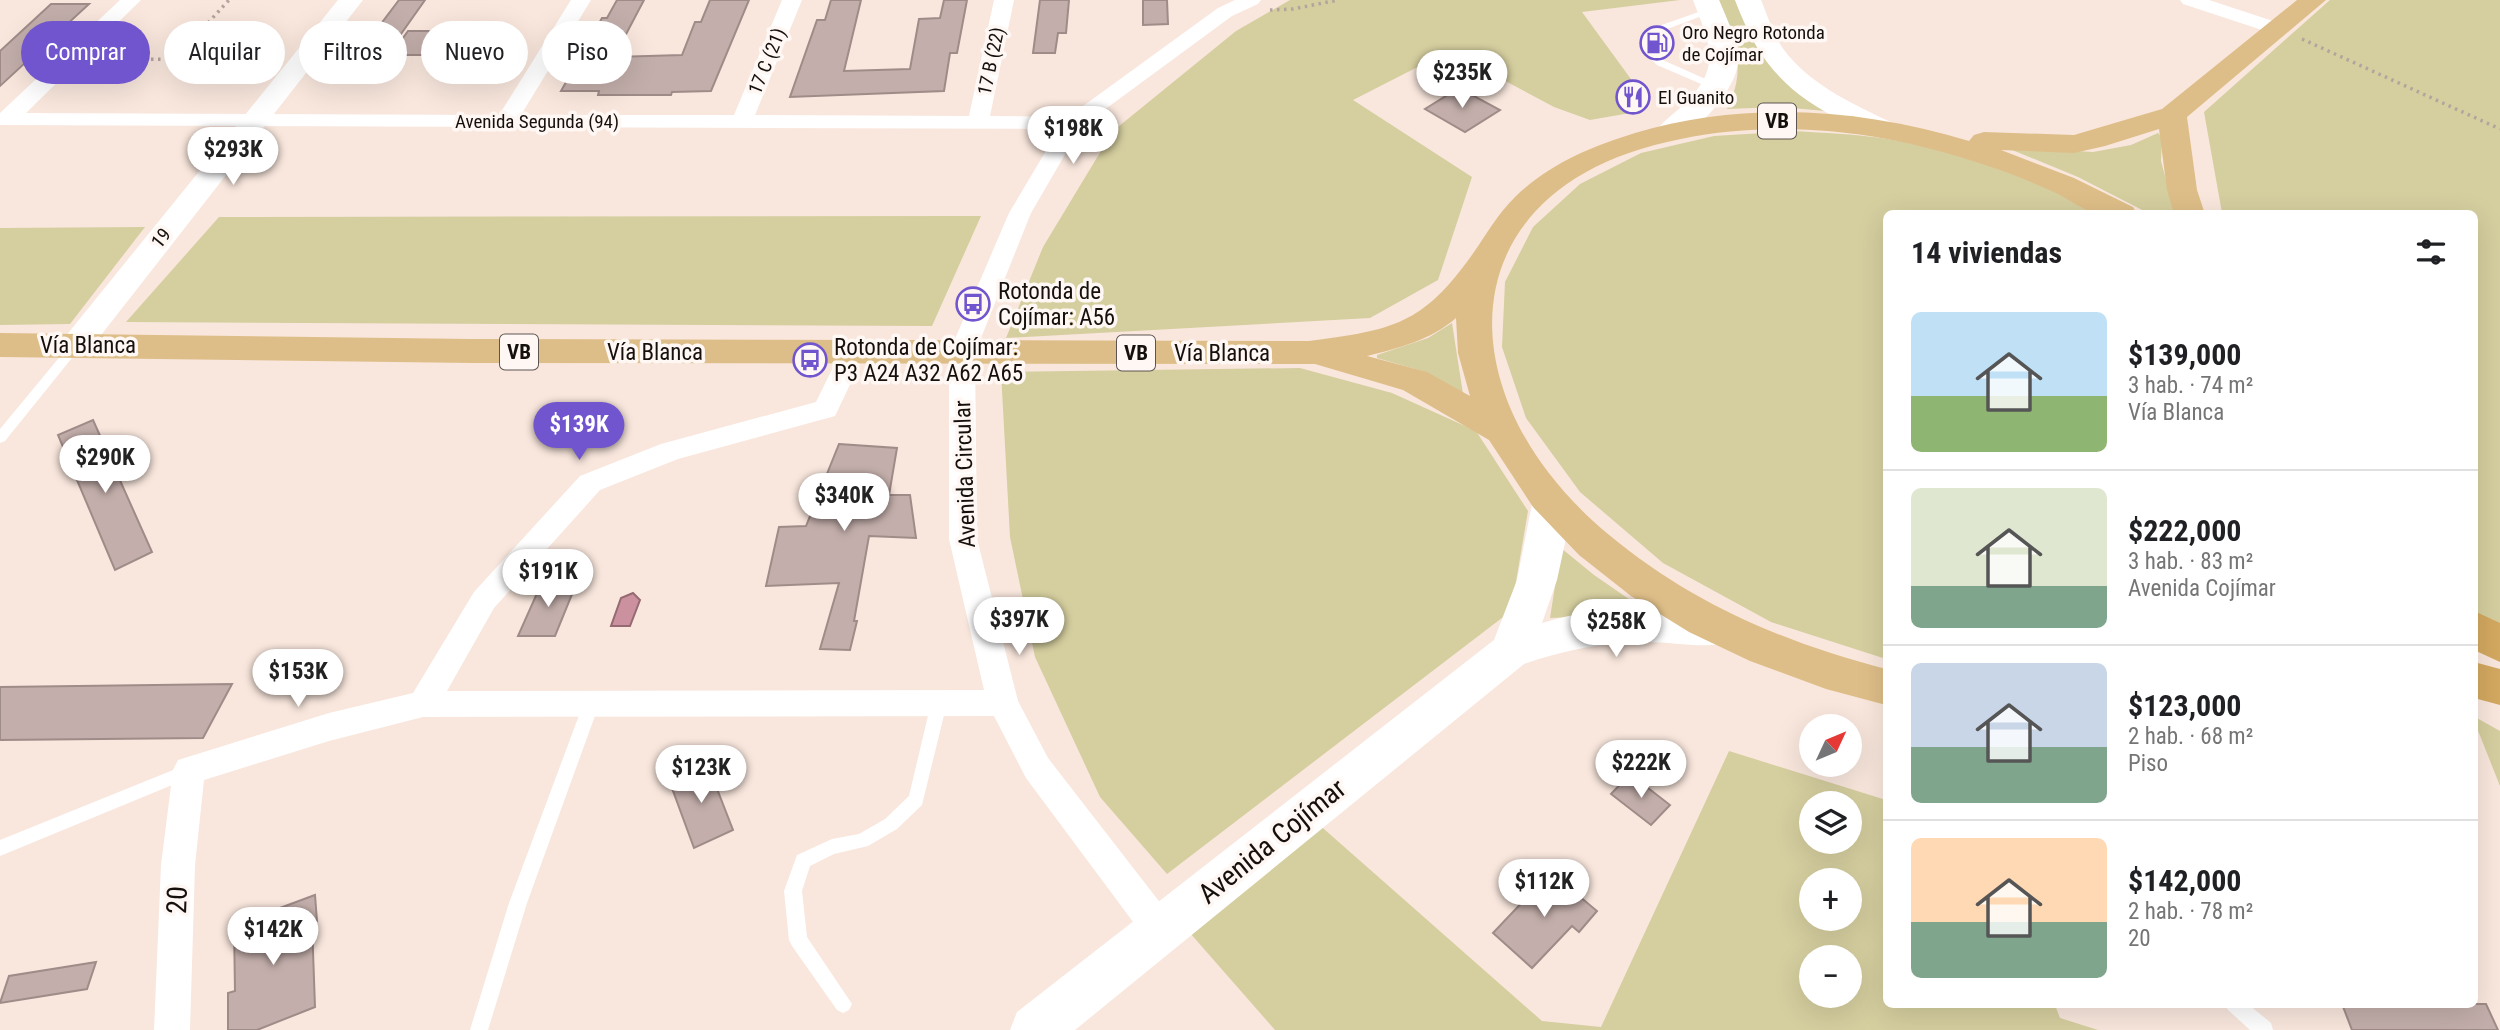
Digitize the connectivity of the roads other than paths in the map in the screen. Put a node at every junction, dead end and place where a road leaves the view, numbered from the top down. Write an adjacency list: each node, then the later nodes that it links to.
1 (131, 0): 14 (street)
2 (351, 0): 15 (street, 19)
3 (581, 0): 16 (street)
4 (792, 0): 17 (street, 17 C (21))
5 (1004, 0): 18 (street, 17 B (22))
6 (1748, 0): 20 (main road)
7 (2190, 0): 11 (street)
8 (2313, 0): 11 (main road)
9 (1236, 4): 19 (street, Avenida Circular)
10 (1708, 5): 12 (main road); 12 (lane)
11 (2278, 29): 13 (main road)
12 (1715, 87): 21 (main road)
13 (2172, 115): 22 (main road); 24 (main road)
14 (4, 119): 15 (street, Avenida Segunda (94))
15 (255, 120): 16 (street, Avenida Segunda (94)); 27 (street, 19)
16 (506, 121): 17 (street, Avenida Segunda (94))
17 (741, 122): 18 (street, Avenida Segunda (94))
18 (978, 123): 19 (street, Avenida Segunda (94))
19 (1073, 123): 29 (street, Avenida Circular)
20 (1884, 129): 21 (main road, VB); 22 (main road, VB)
21 (1670, 132): 25 (main road, VB)
22 (1929, 139): 23 (main road, VB)
23 (2114, 210)
24 (2189, 210)
25 (1488, 256): 30 (main road, Vía Blanca / VB); 31 (main road, VB)
26 (0, 345): 27 (main road, Vía Blanca / VB)
27 (76, 345): 28 (main road, Vía Blanca / VB); 32 (lane)
28 (852, 353): 29 (main road, Vía Blanca / VB); 44 (street)
29 (962, 353): 30 (main road, Vía Blanca / VB); 43 (street, Avenida Circular)
30 (1309, 353): 31 (main road, Vía Blanca / VB)
31 (1501, 430): 33 (main road, VB)
32 (0, 438)
33 (1551, 504): 34 (main road, VB); 37 (main road, Avenida Cojímar)
34 (1720, 629): 37 (main road, Avenida Cojímar); 39 (main road, VB)
35 (2478, 631): 36 (highway)
36 (2500, 645)
37 (1508, 652): 47 (main road, Avenida Cojímar)
38 (2478, 681): 40 (highway)
39 (1883, 686)
40 (2500, 687)
41 (592, 702): 42 (street); 44 (street); 51 (lane)
42 (939, 703): 43 (street); 48 (lane)
43 (1003, 703): 47 (street, Avenida Circular)
44 (423, 704): 45 (street)
45 (189, 770): 46 (lane); 50 (street, 20)
46 (0, 848)
47 (1160, 930): 52 (main road, Avenida Cojímar)
48 (843, 1004)
49 (2239, 1008): 53 (lane)
50 (172, 1030)
51 (479, 1030)
52 (1035, 1030)
53 (2264, 1030)

